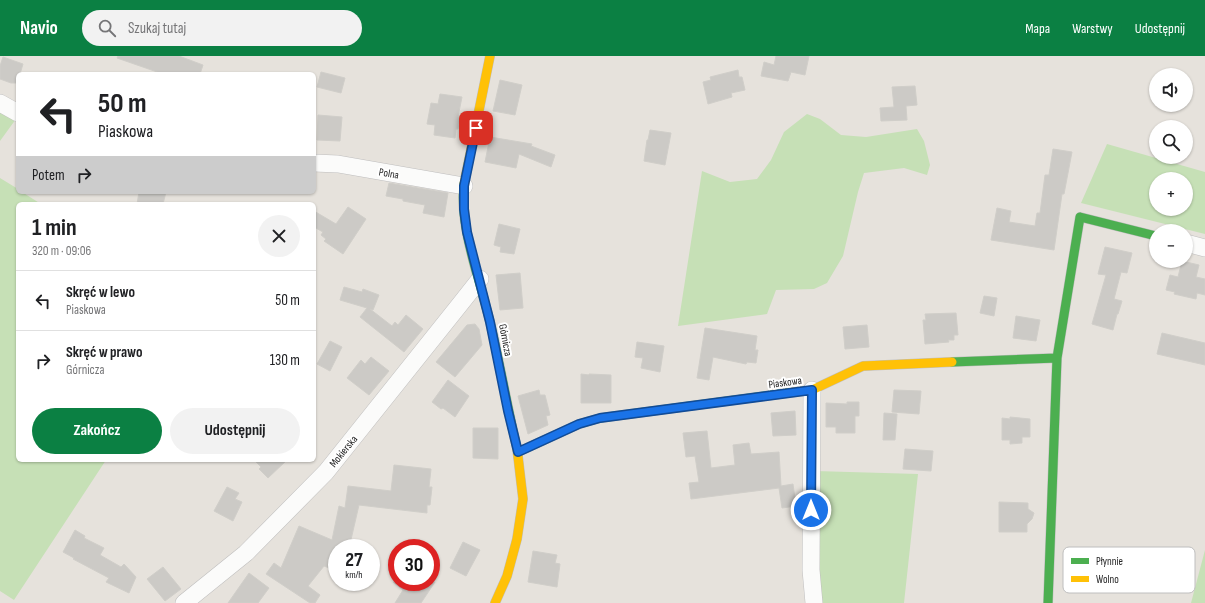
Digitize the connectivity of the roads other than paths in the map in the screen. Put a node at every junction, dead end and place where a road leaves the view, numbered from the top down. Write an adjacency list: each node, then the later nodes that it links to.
1 (490, 56): 5 (street, Górnicza)
2 (0, 104): 3 (street)
3 (16, 112)
4 (316, 163): 5 (street, Polna)
5 (464, 186): 9 (street, Górnicza)
6 (1149, 234): 10 (street)
7 (1193, 245): 8 (street)
8 (1205, 248)
9 (480, 279): 12 (street, Górnicza); 13 (street, Mokierska)
10 (1057, 358): 11 (street, Piaskowa); 16 (street)
11 (812, 390): 12 (street, Piaskowa); 15 (street)
12 (518, 452): 14 (street, Górnicza)
13 (184, 603)
14 (495, 603)
15 (814, 603)
16 (1048, 603)

